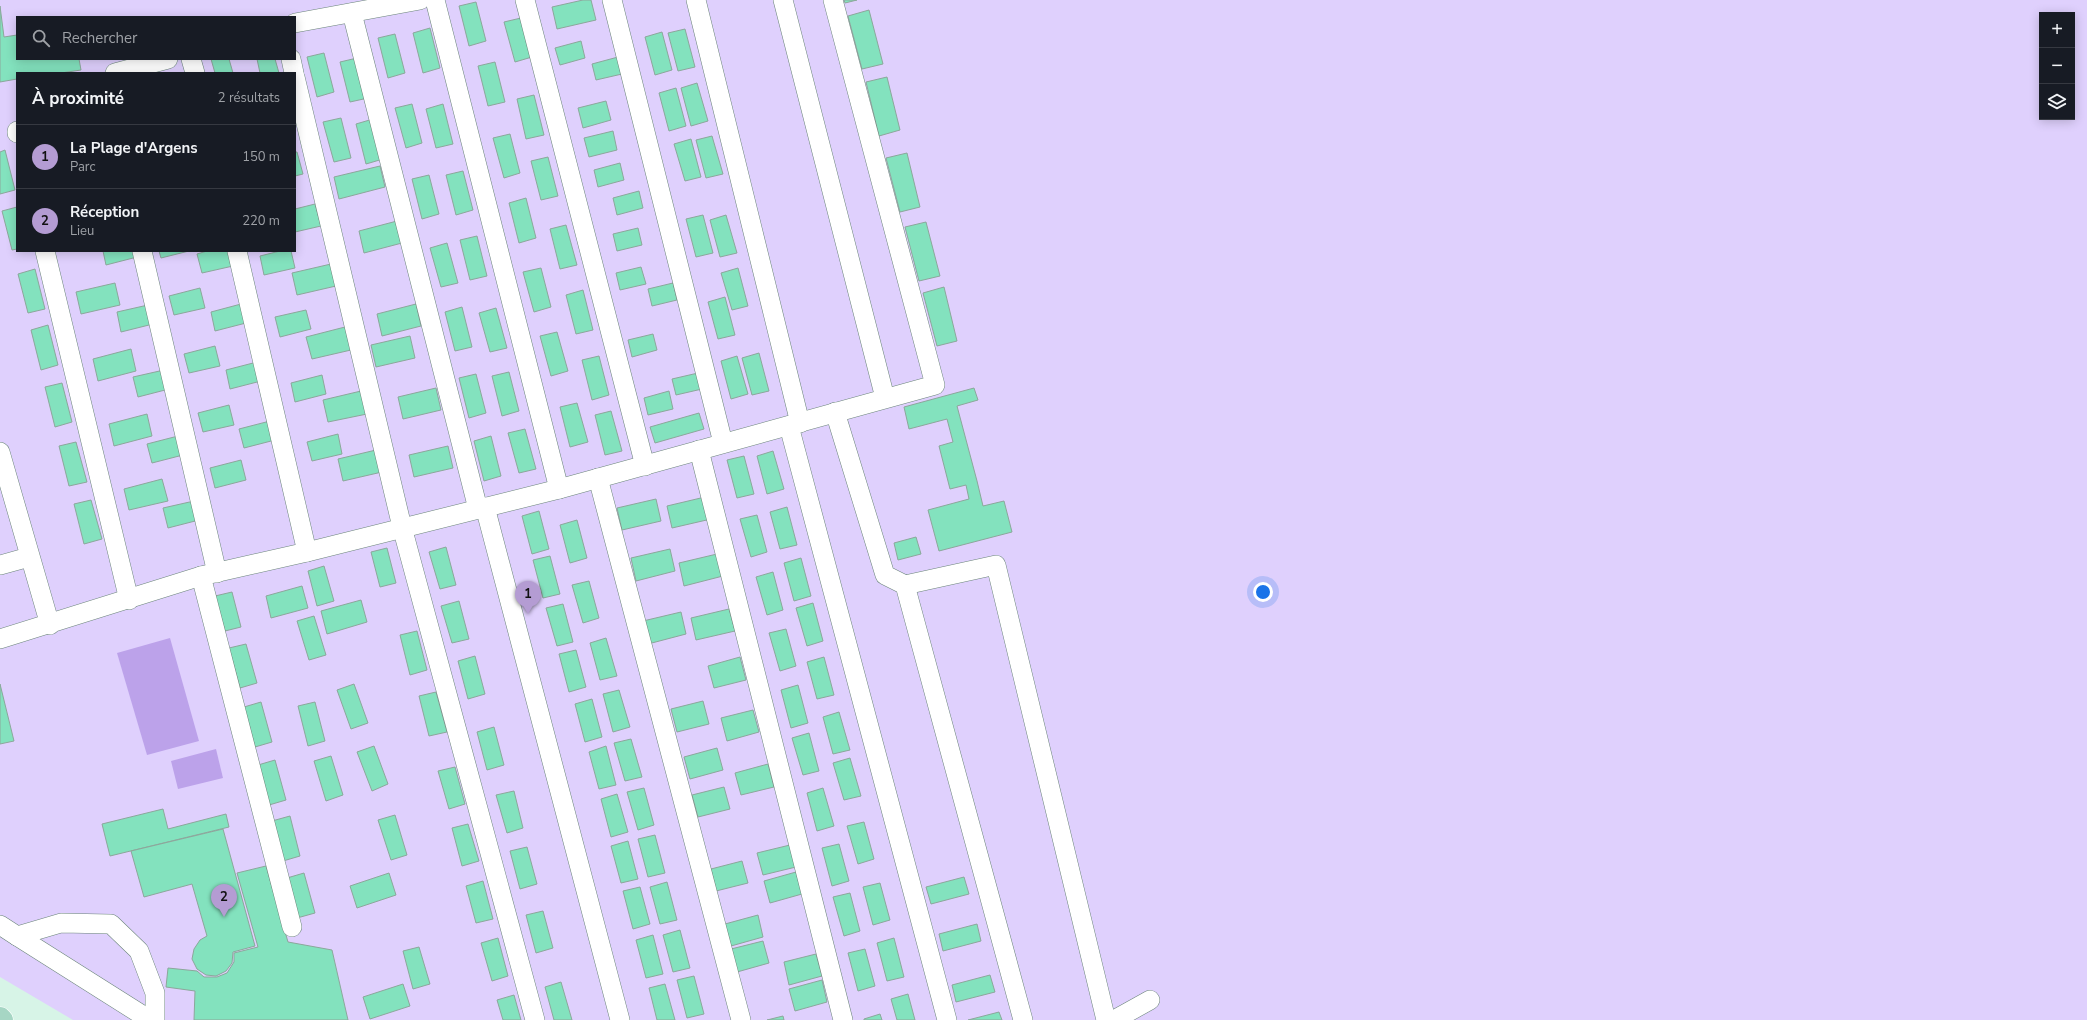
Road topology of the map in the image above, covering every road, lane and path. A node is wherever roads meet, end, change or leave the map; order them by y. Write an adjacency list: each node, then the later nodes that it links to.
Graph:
1 (420, 0): 8 (lane)
2 (435, 0): 28 (lane)
3 (525, 0): 26 (lane)
4 (612, 0): 23 (lane)
5 (696, 0): 22 (lane)
6 (783, 0): 20 (lane)
7 (833, 0): 20 (lane)
8 (352, 13): 9 (lane); 29 (lane)
9 (296, 23)
10 (164, 60): 13 (lane)
11 (191, 60): 14 (lane)
12 (291, 60): 15 (lane)
13 (119, 72)
14 (195, 72)
15 (294, 72)
16 (296, 81): 30 (lane)
17 (45, 252): 36 (lane)
18 (142, 252): 34 (lane)
19 (236, 252): 31 (lane)
20 (885, 398): 21 (lane)
21 (835, 412): 22 (lane); 35 (lane)
22 (795, 424): 23 (lane); 49 (lane)
23 (723, 443): 24 (lane)
24 (699, 450): 26 (lane); 48 (lane)
25 (0, 452): 32 (lane)
26 (645, 466): 27 (lane)
27 (598, 478): 28 (lane); 47 (lane)
28 (559, 489): 29 (lane)
29 (481, 508): 30 (lane); 46 (lane)
30 (402, 527): 31 (lane); 45 (lane)
31 (307, 552): 34 (lane)
32 (29, 557): 33 (lane); 37 (lane)
33 (0, 565)
34 (209, 574): 36 (lane); 40 (lane)
35 (904, 585): 50 (lane); 51 (lane)
36 (129, 600): 37 (lane)
37 (50, 625): 38 (lane)
38 (0, 639)
39 (0, 925): 41 (lane)
40 (292, 927)
41 (17, 936): 43 (lane); 44 (lane)
42 (1150, 1000): 52 (lane)
43 (150, 1020)
44 (155, 1020)
45 (535, 1020)
46 (620, 1020)
47 (741, 1020)
48 (843, 1020)
49 (947, 1020)
50 (1023, 1020)
51 (1106, 1020)
52 (1114, 1020)

